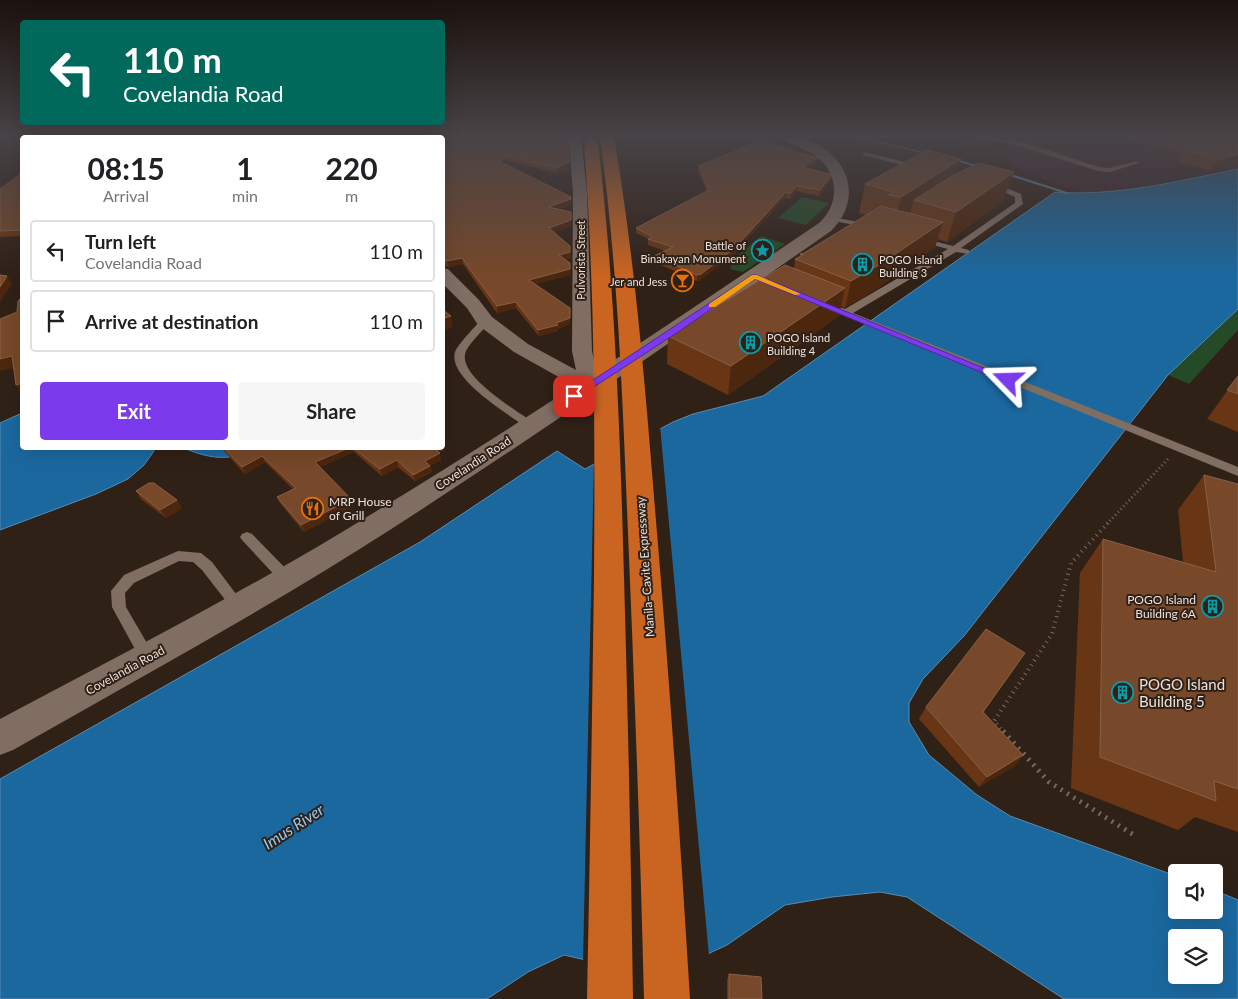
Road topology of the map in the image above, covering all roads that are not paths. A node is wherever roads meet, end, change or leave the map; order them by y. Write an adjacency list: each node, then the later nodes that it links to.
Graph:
1 (579, 184): 15 (street, Pulvorista Street)
2 (595, 184): 23 (highway)
3 (615, 184): 24 (highway, Manila–Cavite Expressway)
4 (840, 184): 6 (main road)
5 (987, 184): 9 (lane)
6 (834, 219): 7 (lane); 15 (main road, Covelandia Road)
7 (866, 232)
8 (912, 236): 9 (lane)
9 (954, 249): 10 (lane); 13 (lane)
10 (966, 252)
11 (445, 276): 14 (street)
12 (819, 302): 13 (lane)
13 (846, 314): 17 (lane)
14 (485, 321): 15 (street); 16 (lane)
15 (585, 384): 16 (main road, Covelandia Road)
16 (530, 425): 19 (main road, Covelandia Road)
17 (1238, 472)
18 (247, 537): 19 (lane)
19 (286, 578): 20 (main road, Covelandia Road)
20 (238, 606): 21 (main road, Covelandia Road); 21 (lane)
21 (147, 657): 22 (main road, Covelandia Road)
22 (0, 738)
23 (610, 999)
24 (668, 999)

